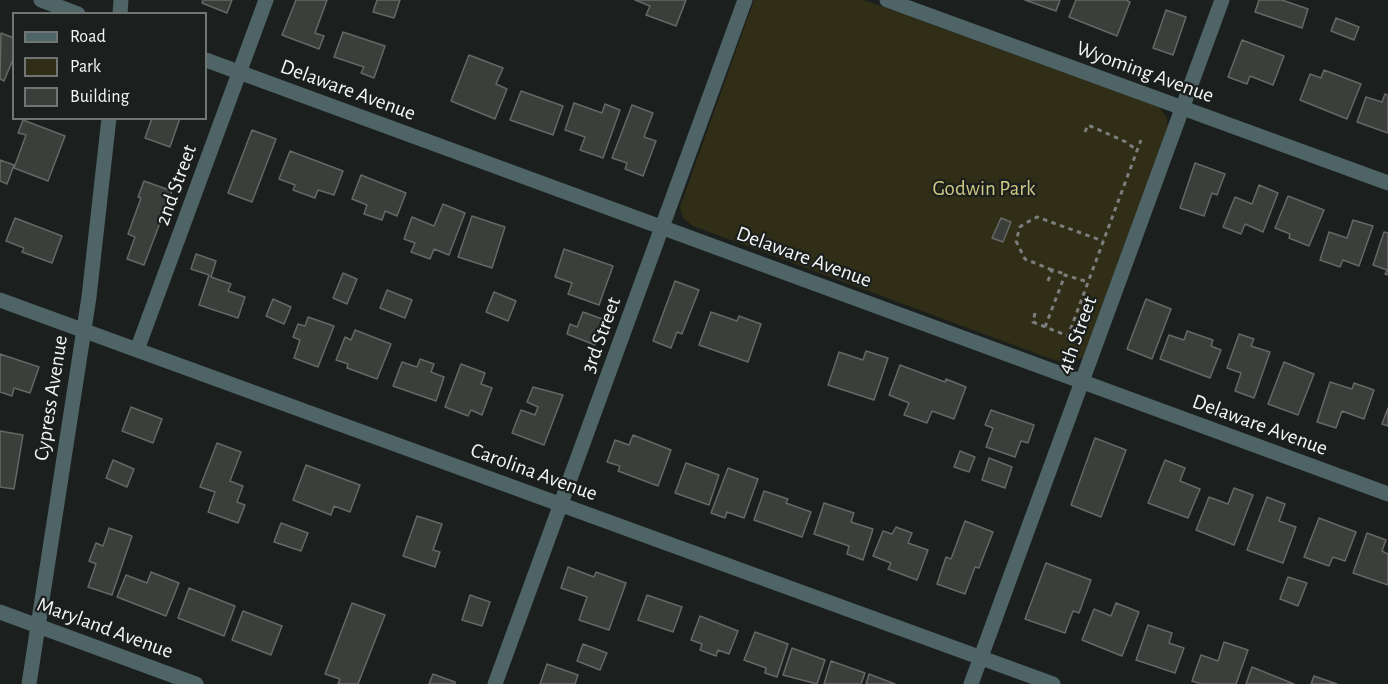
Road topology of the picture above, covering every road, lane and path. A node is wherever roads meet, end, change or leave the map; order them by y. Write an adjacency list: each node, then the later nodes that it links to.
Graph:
1 (42, 0): 6 (street)
2 (266, 0): 8 (street, 2nd Street)
3 (746, 0): 15 (street, 3rd Street)
4 (887, 0): 9 (street, Wyoming Avenue)
5 (1222, 0): 9 (street, 4th Street)
6 (73, 12)
7 (207, 60): 8 (street, Delaware Avenue)
8 (240, 73): 15 (street, Delaware Avenue); 25 (street, 2nd Street)
9 (1183, 108): 14 (street, Wyoming Avenue); 26 (street, 4th Street)
10 (109, 120): 24 (street, Cypress Avenue)
11 (1085, 132): 13 (path)
12 (1141, 140): 13 (path)
13 (1138, 150): 16 (path)
14 (1388, 183)
15 (663, 226): 26 (street, Delaware Avenue); 28 (street, 3rd Street)
16 (1104, 241): 17 (path); 20 (path)
17 (1052, 270): 18 (path); 19 (path)
18 (1065, 275): 20 (path); 23 (path)
19 (1048, 281)
20 (1088, 282): 23 (path)
21 (0, 300): 24 (street, Carolina Avenue)
22 (1035, 313): 23 (path)
23 (1045, 327)
24 (83, 330): 25 (street, Carolina Avenue); 30 (street, Cypress Avenue)
25 (137, 350): 28 (street, Carolina Avenue)
26 (1082, 383): 27 (street, Delaware Avenue); 31 (street, 4th Street)
27 (1388, 495)
28 (561, 504): 31 (street, Carolina Avenue); 34 (street, 3rd Street)
29 (0, 612): 30 (street, Maryland Avenue)
30 (38, 627): 32 (street, Cypress Avenue); 33 (street, Maryland Avenue)
31 (981, 658): 35 (street, 4th Street); 36 (street, Carolina Avenue)
32 (29, 684)
33 (196, 684)
34 (495, 684)
35 (971, 684)
36 (1053, 684)

